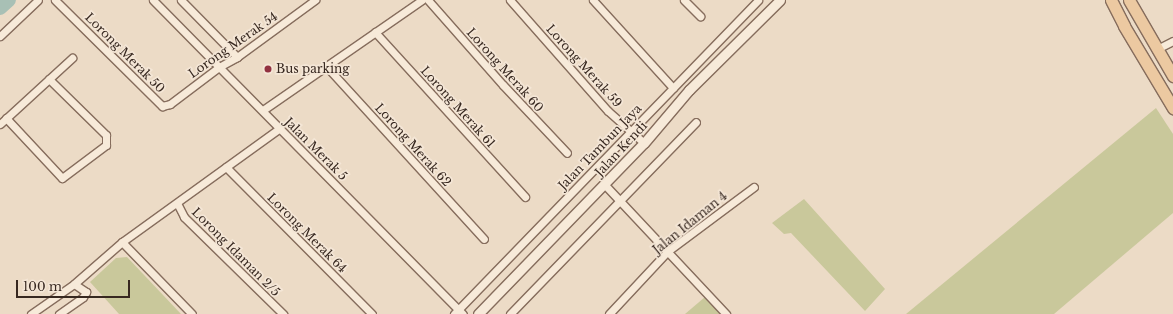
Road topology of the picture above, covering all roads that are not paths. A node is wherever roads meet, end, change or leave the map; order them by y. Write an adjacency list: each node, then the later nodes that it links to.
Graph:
1 (38, 0): 17 (street)
2 (55, 0): 27 (street, Lorong Merak 50)
3 (153, 0): 23 (street, Jalan Merak 5)
4 (181, 0): 20 (street)
5 (315, 0): 20 (street, Lorong Merak 54)
6 (422, 0): 16 (street)
7 (428, 0): 36 (street, Lorong Merak 60)
8 (510, 0): 34 (street, Lorong Merak 59)
9 (592, 0): 26 (street)
10 (684, 0): 15 (street)
11 (758, 0): 26 (street, Jalan Tambun Jaya)
12 (1111, 0): 28 (main road)
13 (1129, 0): 19 (main road)
14 (776, 1): 35 (street, Jalan Kendi)
15 (700, 16)
16 (375, 32): 22 (street); 40 (street, Lorong Merak 61)
17 (0, 36)
18 (1172, 43): 19 (street)
19 (1157, 49): 24 (main road)
20 (237, 57): 23 (street, Lorong Merak 54)
21 (72, 58): 25 (street)
22 (326, 66): 29 (street); 43 (street, Lorong Merak 62)
23 (219, 67): 27 (street, Lorong Merak 54); 29 (street, Jalan Merak 5)
24 (1173, 76)
25 (49, 78): 30 (street); 30 (street)
26 (673, 88): 34 (street, Jalan Tambun Jaya)
27 (162, 106)
28 (1173, 108)
29 (263, 110): 33 (street, Jalan Merak 5)
30 (6, 118): 32 (street)
31 (696, 122): 41 (street)
32 (0, 124)
33 (280, 128): 37 (street); 47 (street, Jalan Merak 5)
34 (630, 131): 35 (street, Lorong Merak 59); 47 (street, Jalan Tambun Jaya)
35 (644, 143): 38 (street, Jalan Kendi)
36 (567, 153)
37 (226, 167): 42 (street); 48 (street, Lorong Merak 64)
38 (604, 185): 41 (street); 53 (street, Jalan Kendi)
39 (754, 187): 45 (street, Jalan Idaman 4)
40 (525, 197)
41 (620, 201): 45 (street); 54 (street)
42 (177, 203): 44 (street); 52 (street, Lorong Idaman 2/5)
43 (484, 239)
44 (122, 242): 46 (street); 51 (street)
45 (668, 251): 55 (street, Jalan Idaman 4); 56 (street)
46 (74, 284): 49 (street); 50 (street)
47 (459, 312)
48 (368, 313)
49 (31, 314)
50 (59, 314)
51 (192, 314)
52 (283, 314)
53 (478, 314)
54 (510, 314)
55 (609, 314)
56 (726, 314)

